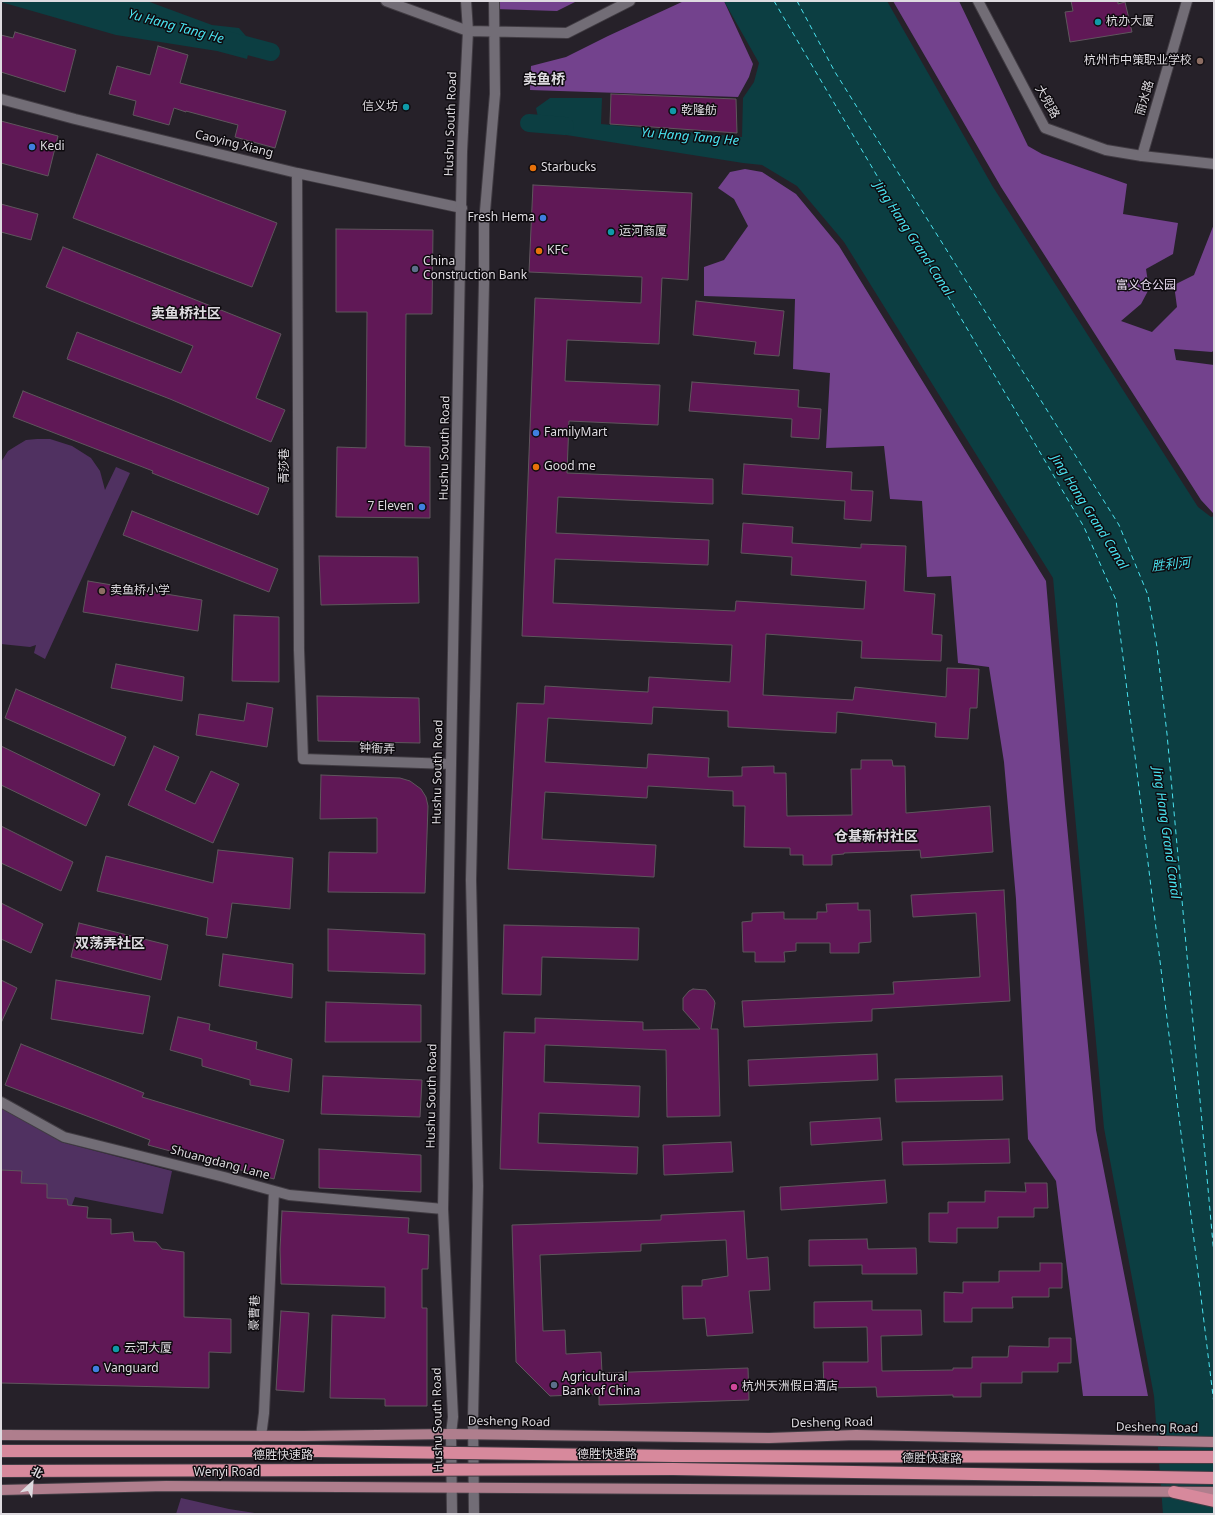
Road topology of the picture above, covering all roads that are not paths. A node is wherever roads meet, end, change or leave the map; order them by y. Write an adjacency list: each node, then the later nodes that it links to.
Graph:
1 (386, 1): 7 (main road)
2 (466, 1): 7 (main road, Hushu South Road)
3 (494, 1): 8 (main road)
4 (630, 1): 8 (main road)
5 (978, 1): 10 (main road, 大兜路)
6 (1187, 1): 10 (main road, 丽水路)
7 (468, 31): 8 (main road); 13 (main road, Hushu South Road)
8 (494, 32): 21 (main road)
9 (1, 99): 12 (main road, Caoying Xiang)
10 (1142, 156): 11 (main road, 大兜路)
11 (1214, 164)
12 (296, 173): 13 (main road, Caoying Xiang); 14 (main road, 青莎巷)
13 (462, 208): 15 (main road, Hushu South Road)
14 (303, 759): 15 (main road, 钟衙弄)
15 (451, 764): 18 (main road, Hushu South Road)
16 (1, 1102): 17 (main road, Shuangdang Lane)
17 (274, 1191): 18 (main road, Shuangdang Lane); 22 (main road, 豪曹巷)
18 (443, 1209): 19 (main road, Hushu South Road)
19 (451, 1434): 21 (main road, Desheng Road); 22 (main road); 28 (main road, Hushu South Road)
20 (1, 1435): 22 (main road)
21 (474, 1435): 23 (main road, Desheng Road); 29 (main road)
22 (261, 1436)
23 (1214, 1442)
24 (1, 1451): 25 (highway, 德胜快速路, bridge)
25 (1214, 1457)
26 (1, 1471): 27 (highway, 德胜快速路, bridge)
27 (1214, 1478)
28 (452, 1487): 29 (main road); 30 (main road, Wenyi Road); 34 (main road, Hushu South Road)
29 (474, 1488): 31 (main road); 35 (main road)
30 (1, 1490)
31 (1174, 1492): 32 (main road); 33 (highway)
32 (1214, 1492)
33 (1214, 1501)
34 (452, 1514)
35 (474, 1514)

